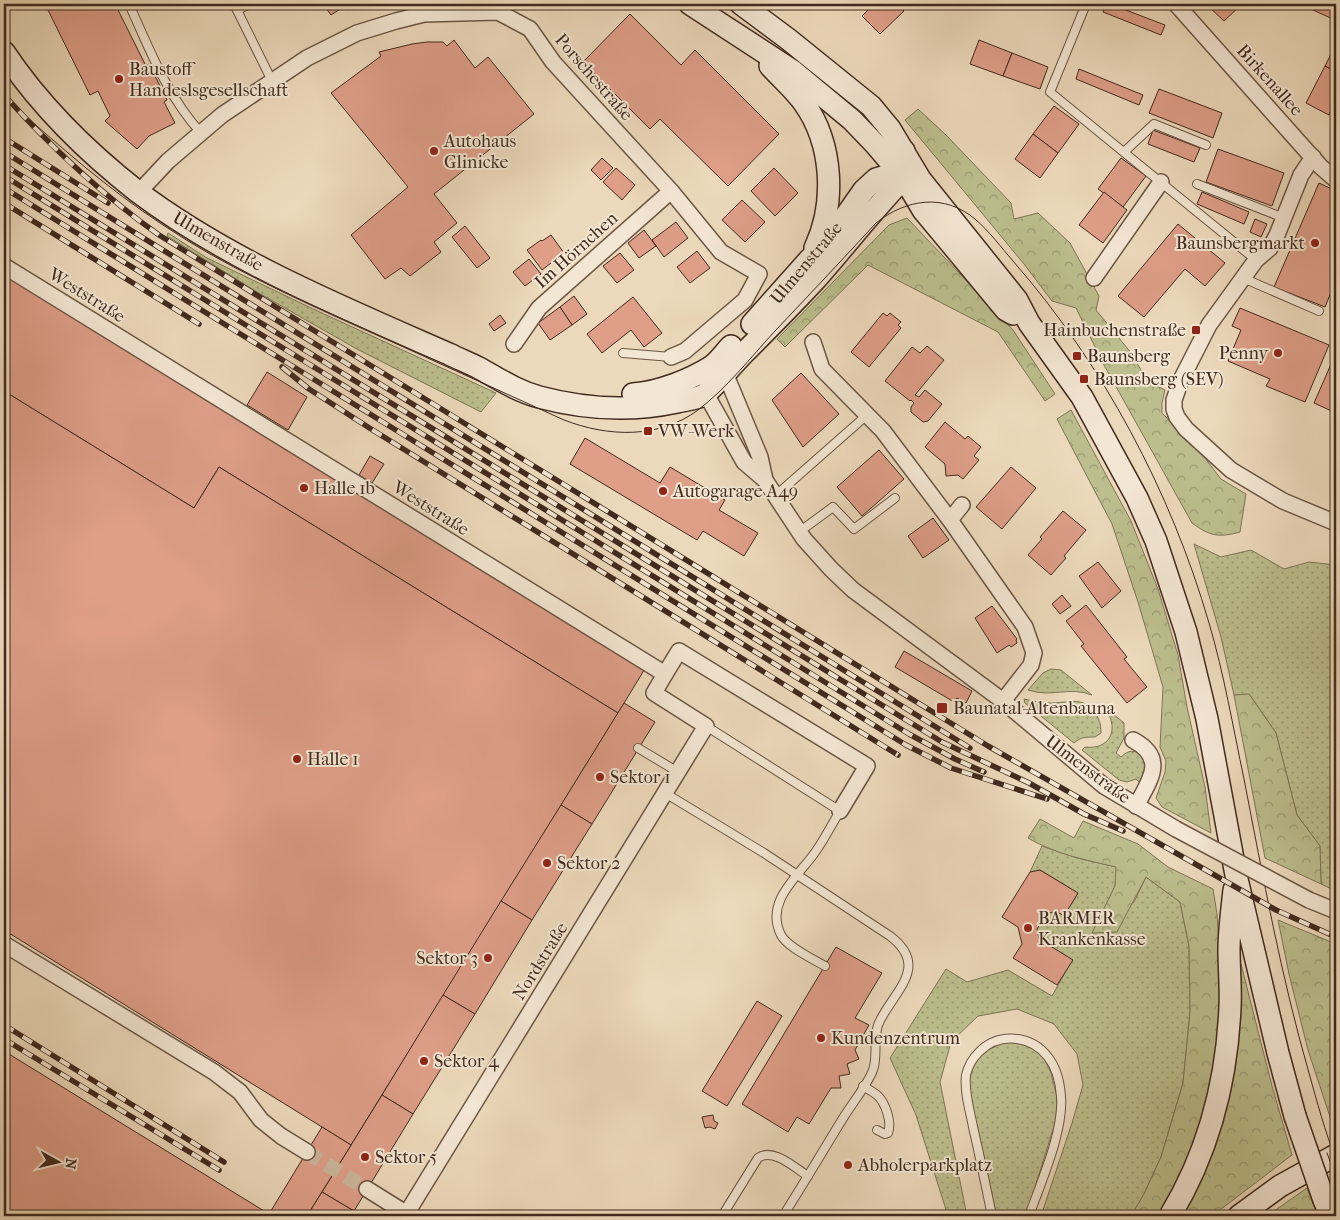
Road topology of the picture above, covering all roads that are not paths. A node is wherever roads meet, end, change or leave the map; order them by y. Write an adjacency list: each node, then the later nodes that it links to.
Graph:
1 (129, 4): 12 (lane)
2 (250, 4): 7 (lane)
3 (690, 4): 9 (main road)
4 (741, 4): 16 (main road)
5 (1086, 4): 14 (lane)
6 (1176, 4): 15 (street, Birkenallee)
7 (235, 7): 11 (lane)
8 (420, 10): 11 (street, Porschestraße); 20 (street, Porschestraße)
9 (734, 31): 16 (main road); 23 (main road)
10 (4, 52): 21 (main road, Ulmenstraße)
11 (272, 81): 12 (street, Porschestraße)
12 (201, 132): 21 (street, Porschestraße)
13 (1206, 145): 14 (lane)
14 (1124, 152): 18 (lane)
15 (1313, 157): 17 (street, Birkenallee); 22 (street)
16 (912, 178): 23 (main road, Ulmenstraße); 34 (main road, Ulmenstraße); 53 (main road)
17 (1336, 180)
18 (1161, 182): 24 (lane); 26 (street)
19 (1197, 184): 22 (lane)
20 (671, 191): 30 (street, Im Hörnchen); 32 (street, Porschestraße)
21 (139, 192): 33 (main road, Ulmenstraße)
22 (1284, 218): 24 (street)
23 (809, 260): 34 (main road, Ulmenstraße)
24 (1256, 260): 27 (street)
25 (4, 266): 44 (street, Weststraße)
26 (1094, 278)
27 (1243, 278): 28 (lane); 42 (street)
28 (1319, 311)
29 (813, 342): 36 (street)
30 (514, 344)
31 (624, 353): 32 (lane)
32 (671, 357)
33 (478, 368): 34 (main road, Ulmenstraße); 35 (main road, Ulmenstraße)
34 (718, 369): 35 (main road, Ulmenstraße); 37 (street, Ulmenstraße)
35 (706, 394): 37 (street, Ulmenstraße)
36 (867, 415): 38 (lane); 41 (street)
37 (765, 480): 38 (street, Ulmenstraße)
38 (775, 496): 43 (street, Ulmenstraße)
39 (895, 498): 43 (lane)
40 (962, 505): 41 (street)
41 (950, 520): 45 (street)
42 (1336, 523)
43 (799, 532): 45 (street, Ulmenstraße)
44 (665, 674): 46 (street); 52 (street)
45 (1003, 701): 51 (street, Ulmenstraße)
46 (706, 726): 49 (street, Nordstraße); 52 (lane)
47 (1133, 740): 51 (street)
48 (638, 748): 49 (lane)
49 (678, 772): 50 (street, Nordstraße)
50 (665, 793): 54 (lane); 65 (street, Nordstraße)
51 (1136, 806): 55 (street, Ulmenstraße, bridge)
52 (840, 811): 54 (lane)
53 (1236, 874): 64 (main road, bridge); 70 (main road)
54 (796, 876): 57 (lane); 58 (lane)
55 (1336, 911)
56 (4, 944): 60 (street)
57 (825, 966)
58 (863, 1086): 59 (lane); 62 (lane)
59 (877, 1130)
60 (307, 1152)
61 (1336, 1155): 71 (main road)
62 (808, 1176): 66 (lane); 67 (lane)
63 (367, 1189): 65 (street)
64 (1328, 1208)
65 (406, 1215)
66 (722, 1216)
67 (783, 1216)
68 (992, 1216): 69 (lane)
69 (1029, 1216)
70 (1170, 1216)
71 (1239, 1216)

